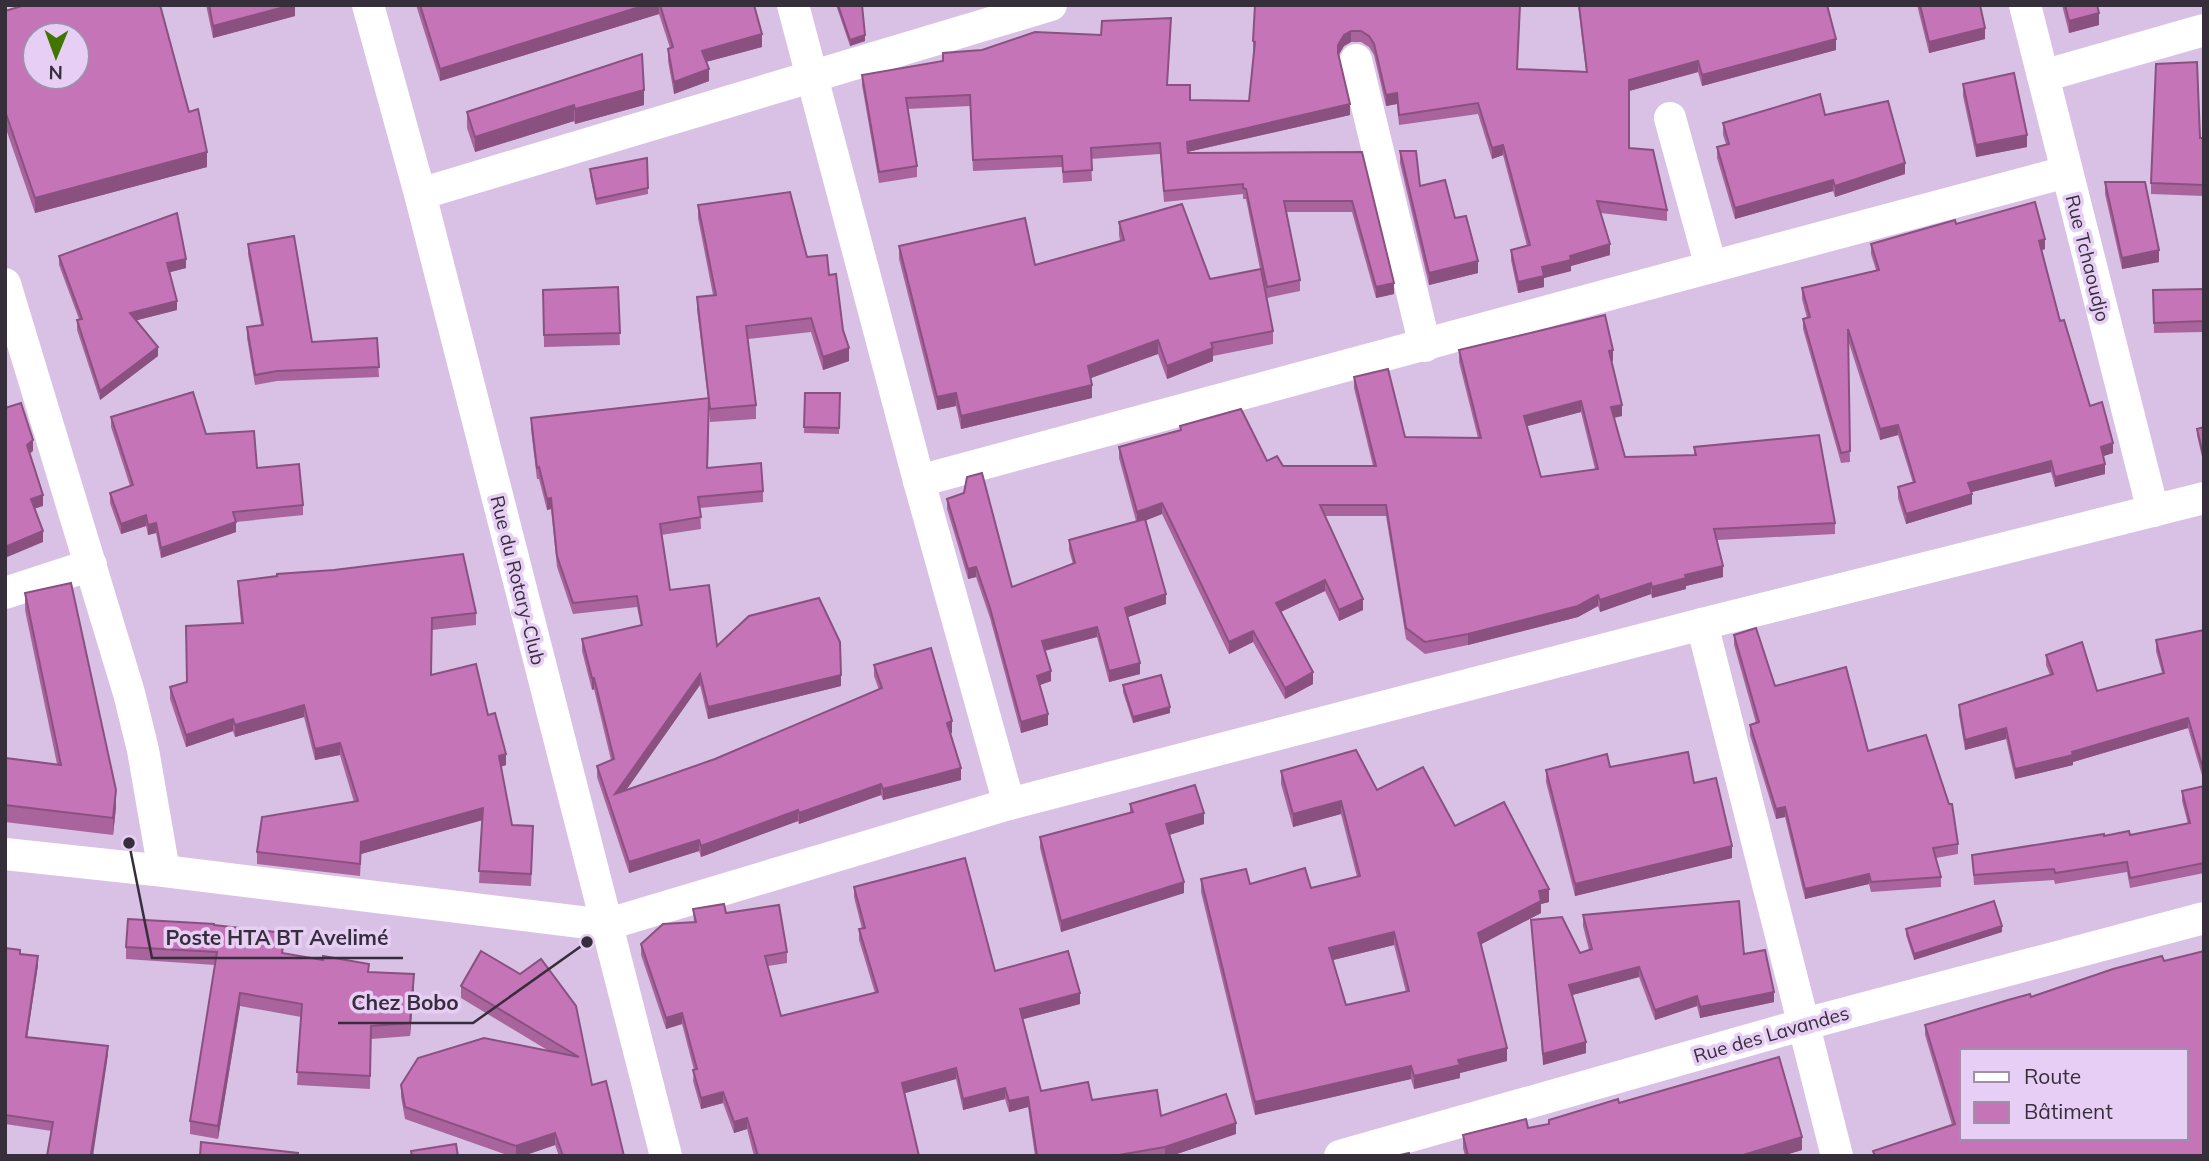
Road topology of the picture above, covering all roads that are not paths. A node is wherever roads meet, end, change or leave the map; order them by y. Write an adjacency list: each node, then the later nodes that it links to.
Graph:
1 (368, 5): 11 (street, Rue du Rotary-Club)
2 (793, 5): 8 (street)
3 (1051, 5): 8 (street)
4 (2025, 5): 7 (street, Rue Tchaoudjo)
5 (2204, 30): 7 (street)
6 (1356, 60): 14 (street)
7 (2043, 76): 10 (street, Rue Tchaoudjo)
8 (811, 77): 11 (street); 15 (street)
9 (1670, 118): 12 (street)
10 (2066, 172): 12 (street); 17 (street, Rue Tchaoudjo)
11 (420, 194): 25 (street, Rue du Rotary-Club)
12 (1711, 267): 14 (street)
13 (5, 284): 18 (street)
14 (1425, 346): 15 (street)
15 (919, 481): 21 (street)
16 (2204, 498): 17 (street)
17 (2153, 511): 20 (street)
18 (91, 565): 19 (street); 23 (street)
19 (5, 593)
20 (1702, 624): 21 (street); 26 (street)
21 (1009, 804): 25 (street)
22 (5, 855): 23 (street)
23 (164, 871): 25 (street)
24 (2204, 918): 26 (street, Rue des Lavandes)
25 (606, 925): 28 (street, Rue du Rotary-Club)
26 (1805, 1024): 27 (street, Rue des Lavandes); 30 (street)
27 (1432, 1143): 29 (street, Rue des Lavandes)
28 (666, 1156)
29 (1340, 1156)
30 (1837, 1156)

